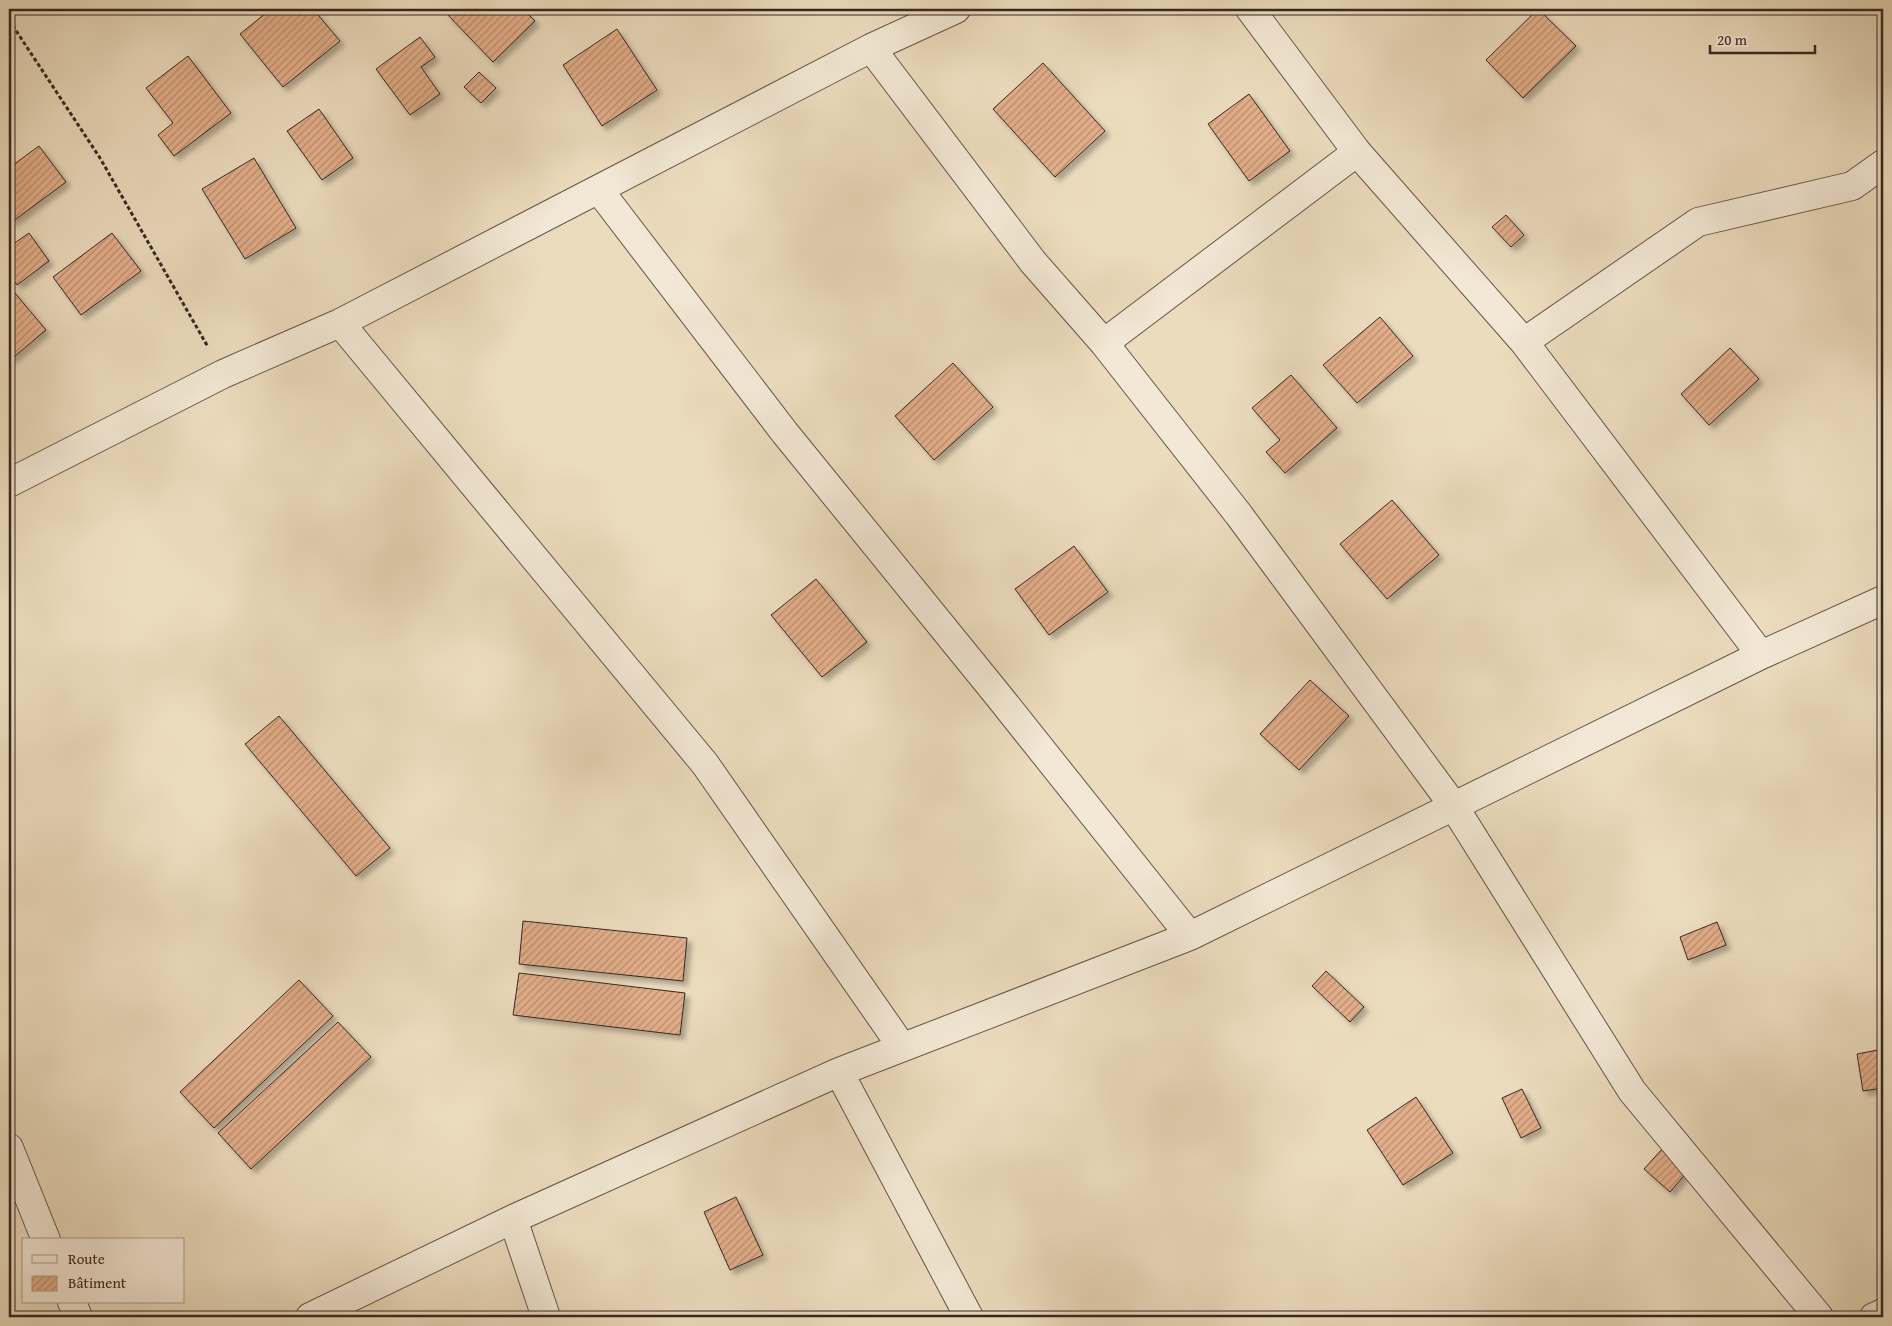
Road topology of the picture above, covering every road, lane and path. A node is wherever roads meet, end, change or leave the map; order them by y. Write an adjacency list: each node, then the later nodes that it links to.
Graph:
1 (956, 9): 4 (street)
2 (1250, 9): 5 (street)
3 (9, 20): 11 (path)
4 (871, 48): 7 (street); 10 (street)
5 (1357, 152): 9 (street); 10 (street)
6 (1883, 164): 9 (street)
7 (599, 190): 8 (street); 16 (street)
8 (340, 324): 11 (street); 17 (street)
9 (1524, 342): 14 (street)
10 (1104, 343): 15 (street)
11 (223, 374): 12 (street)
12 (9, 483)
13 (1883, 600): 14 (street)
14 (1761, 654): 15 (street)
15 (1453, 805): 16 (street); 28 (street)
16 (1190, 936): 17 (street)
17 (902, 1047): 18 (street)
18 (839, 1072): 20 (street); 27 (street)
19 (9, 1148): 21 (street)
20 (513, 1219): 25 (street); 26 (street)
21 (45, 1238)
22 (73, 1304): 24 (street)
23 (1883, 1313): 29 (street)
24 (78, 1317)
25 (310, 1317)
26 (546, 1317)
27 (969, 1317)
28 (1819, 1317)
29 (1874, 1317)

